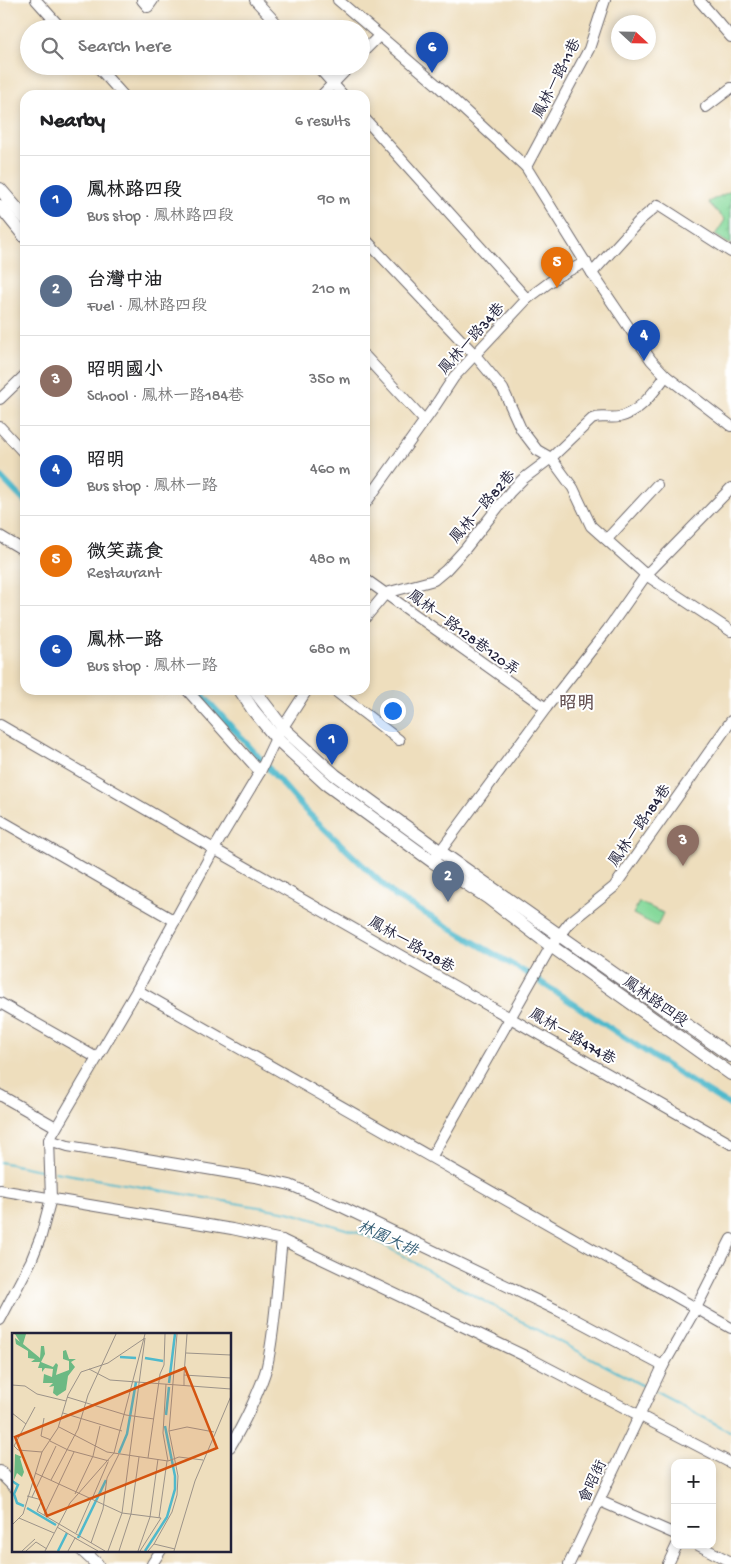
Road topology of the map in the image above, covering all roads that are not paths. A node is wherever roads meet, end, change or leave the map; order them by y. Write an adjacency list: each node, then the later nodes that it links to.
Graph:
1 (36, 0): 6 (street)
2 (255, 0): 7 (street)
3 (338, 0): 8 (street)
4 (605, 0): 23 (street, 鳳林一路11巷)
5 (699, 0): 11 (street)
6 (54, 20)
7 (274, 20)
8 (361, 20)
9 (370, 28): 10 (street)
10 (379, 36): 12 (street); 23 (street)
11 (731, 37)
12 (370, 45)
13 (105, 75): 18 (street)
14 (325, 75): 16 (street)
15 (342, 75): 16 (street)
16 (333, 84): 19 (street); 20 (street)
17 (731, 88): 21 (street)
18 (119, 90)
19 (327, 90)
20 (339, 90)
21 (706, 106)
22 (370, 125): 32 (street)
23 (526, 167): 30 (street)
24 (0, 189): 26 (main road)
25 (0, 206): 27 (main road)
26 (20, 212)
27 (20, 231)
28 (370, 244): 33 (street)
29 (731, 252): 31 (street)
30 (586, 262): 31 (street); 32 (street, 鳳林一路34巷)
31 (592, 273): 35 (street)
32 (527, 299): 33 (street, 鳳林一路34巷)
33 (475, 355): 38 (street, 鳳林一路34巷); 42 (street)
34 (370, 361): 38 (street)
35 (666, 376): 39 (street); 42 (street, 鳳林一路82巷)
36 (20, 380): 37 (street)
37 (0, 399)
38 (424, 420): 45 (street, 鳳林一路34巷)
39 (731, 426)
40 (0, 427): 41 (street)
41 (20, 449)
42 (551, 458): 47 (street); 51 (street, 鳳林一路82巷)
43 (658, 485): 47 (street)
44 (731, 488): 49 (street)
45 (370, 497)
46 (0, 536): 48 (street)
47 (607, 539): 49 (street)
48 (20, 548)
49 (646, 575): 53 (street); 59 (street)
50 (370, 582): 51 (street, 鳳林一路128巷120弄)
51 (386, 593): 52 (street); 59 (street, 鳳林一路128巷120弄)
52 (370, 612)
53 (731, 631)
54 (192, 695): 64 (street)
55 (243, 695): 62 (main road, 鳳林路四段)
56 (257, 695): 62 (main road, 鳳林路四段)
57 (304, 695): 62 (street)
58 (341, 695): 63 (street)
59 (546, 708): 67 (street)
60 (731, 721): 69 (street, 鳳林一路184巷)
61 (0, 725): 66 (street, 鳳林一路128巷)
62 (280, 733): 64 (street); 67 (main road, 鳳林路四段)
63 (400, 740)
64 (263, 765): 66 (street)
65 (0, 820): 68 (street)
66 (214, 849): 68 (street); 73 (street, 鳳林一路128巷)
67 (437, 857): 69 (main road, 鳳林路四段); 70 (main road, 鳳林路四段)
68 (176, 921): 71 (street)
69 (559, 935): 70 (street); 74 (main road, 鳳林路四段)
70 (551, 946): 73 (street); 76 (main road, 鳳林路四段)
71 (137, 990): 75 (street); 81 (street)
72 (0, 1003): 75 (street)
73 (511, 1018): 80 (street, 鳳林一路474巷); 81 (street, 鳳林一路474巷)
74 (731, 1056)
75 (97, 1058): 78 (street)
76 (731, 1074)
77 (0, 1095): 78 (street)
78 (56, 1127): 79 (street)
79 (49, 1142): 83 (street); 89 (street)
80 (731, 1144)
81 (432, 1156): 86 (street)
82 (0, 1190): 83 (street)
83 (50, 1195): 85 (street); 87 (street)
84 (731, 1239): 86 (street)
85 (282, 1240): 90 (street); 91 (street)
86 (696, 1308): 88 (street); 89 (street)
87 (0, 1320)
88 (731, 1328)
89 (662, 1368): 90 (street, 會昭街)
90 (640, 1413): 92 (street); 95 (street, 會昭街)
91 (231, 1445)
92 (731, 1463)
93 (0, 1472): 94 (main road)
94 (12, 1484)
95 (600, 1501): 96 (street); 104 (street, 會昭街)
96 (671, 1532)
97 (675, 1549): 105 (street)
98 (706, 1549): 101 (street)
99 (84, 1552): 102 (main road)
100 (160, 1552): 103 (street)
101 (731, 1562)
102 (97, 1564)
103 (152, 1564)
104 (569, 1564)
105 (668, 1564)

